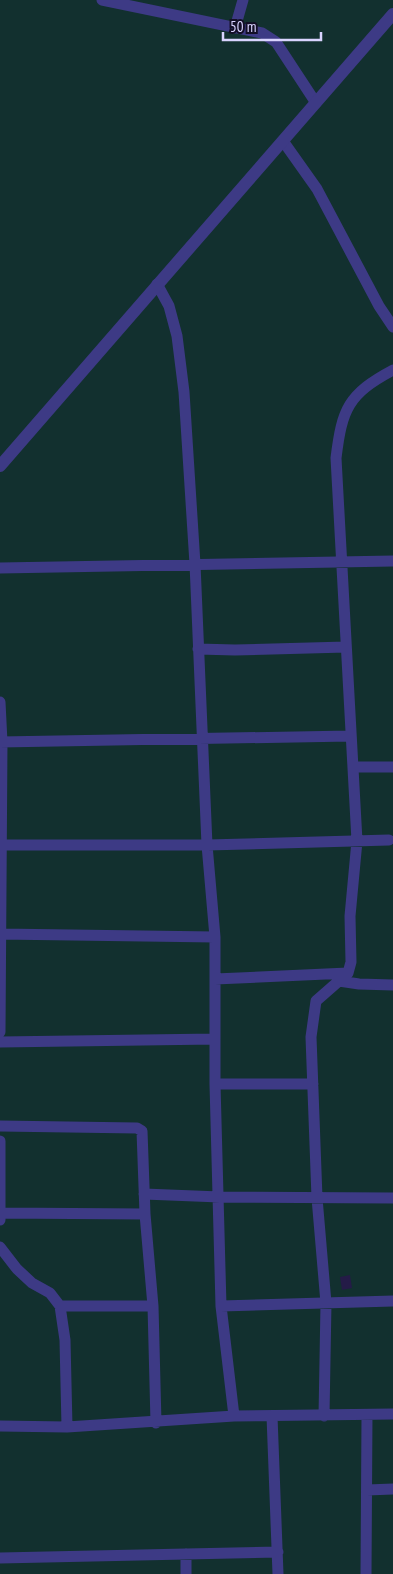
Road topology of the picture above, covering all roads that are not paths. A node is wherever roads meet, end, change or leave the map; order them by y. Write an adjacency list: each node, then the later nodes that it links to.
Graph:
1 (102, 0): 4 (street)
2 (243, 0): 4 (street)
3 (393, 14): 5 (street)
4 (235, 28): 5 (street)
5 (316, 103): 6 (street)
6 (283, 141): 7 (street); 8 (street)
7 (157, 284): 10 (street); 13 (street)
8 (393, 327)
9 (393, 370): 11 (street)
10 (0, 466)
11 (341, 560): 12 (street); 13 (street); 15 (street)
12 (393, 561)
13 (195, 564): 14 (street); 16 (street)
14 (0, 568)
15 (346, 647): 16 (street); 18 (street)
16 (198, 649): 19 (street)
17 (0, 702): 20 (street)
18 (350, 736): 19 (street); 21 (street)
19 (202, 738): 20 (street); 26 (street)
20 (1, 742): 25 (street)
21 (353, 767): 22 (street); 24 (street)
22 (393, 767)
23 (389, 840): 24 (street)
24 (357, 841): 26 (street); 29 (street)
25 (0, 845): 26 (street); 27 (street)
26 (207, 846): 28 (street)
27 (1, 934): 28 (street); 32 (street)
28 (215, 937): 30 (street)
29 (343, 977): 30 (street); 31 (street); 36 (street)
30 (215, 979): 33 (street)
31 (393, 985)
32 (0, 1032)
33 (215, 1040): 34 (street); 35 (street)
34 (0, 1042)
35 (215, 1084): 36 (street); 40 (street)
36 (313, 1084): 41 (street)
37 (0, 1126): 39 (street)
38 (0, 1141): 44 (street)
39 (144, 1194): 40 (street); 43 (street)
40 (220, 1197): 41 (street); 50 (street)
41 (317, 1198): 42 (street); 47 (street)
42 (393, 1198)
43 (145, 1214): 44 (street); 49 (street)
44 (0, 1215)
45 (0, 1247): 48 (street)
46 (393, 1301): 47 (street)
47 (326, 1303): 50 (street); 55 (street)
48 (60, 1306): 49 (street); 58 (street)
49 (153, 1306): 56 (street)
50 (222, 1306): 53 (street)
51 (393, 1414): 52 (street)
52 (367, 1415): 55 (street); 60 (street)
53 (234, 1416): 54 (street); 56 (street)
54 (272, 1416): 55 (street); 61 (street)
55 (324, 1416)
56 (156, 1423): 58 (street)
57 (0, 1426): 58 (street)
58 (67, 1427)
59 (393, 1489): 60 (street)
60 (367, 1490): 66 (street)
61 (278, 1552): 62 (street); 65 (street)
62 (186, 1554): 63 (street); 64 (street)
63 (0, 1558)
64 (186, 1574)
65 (278, 1574)
66 (366, 1574)

